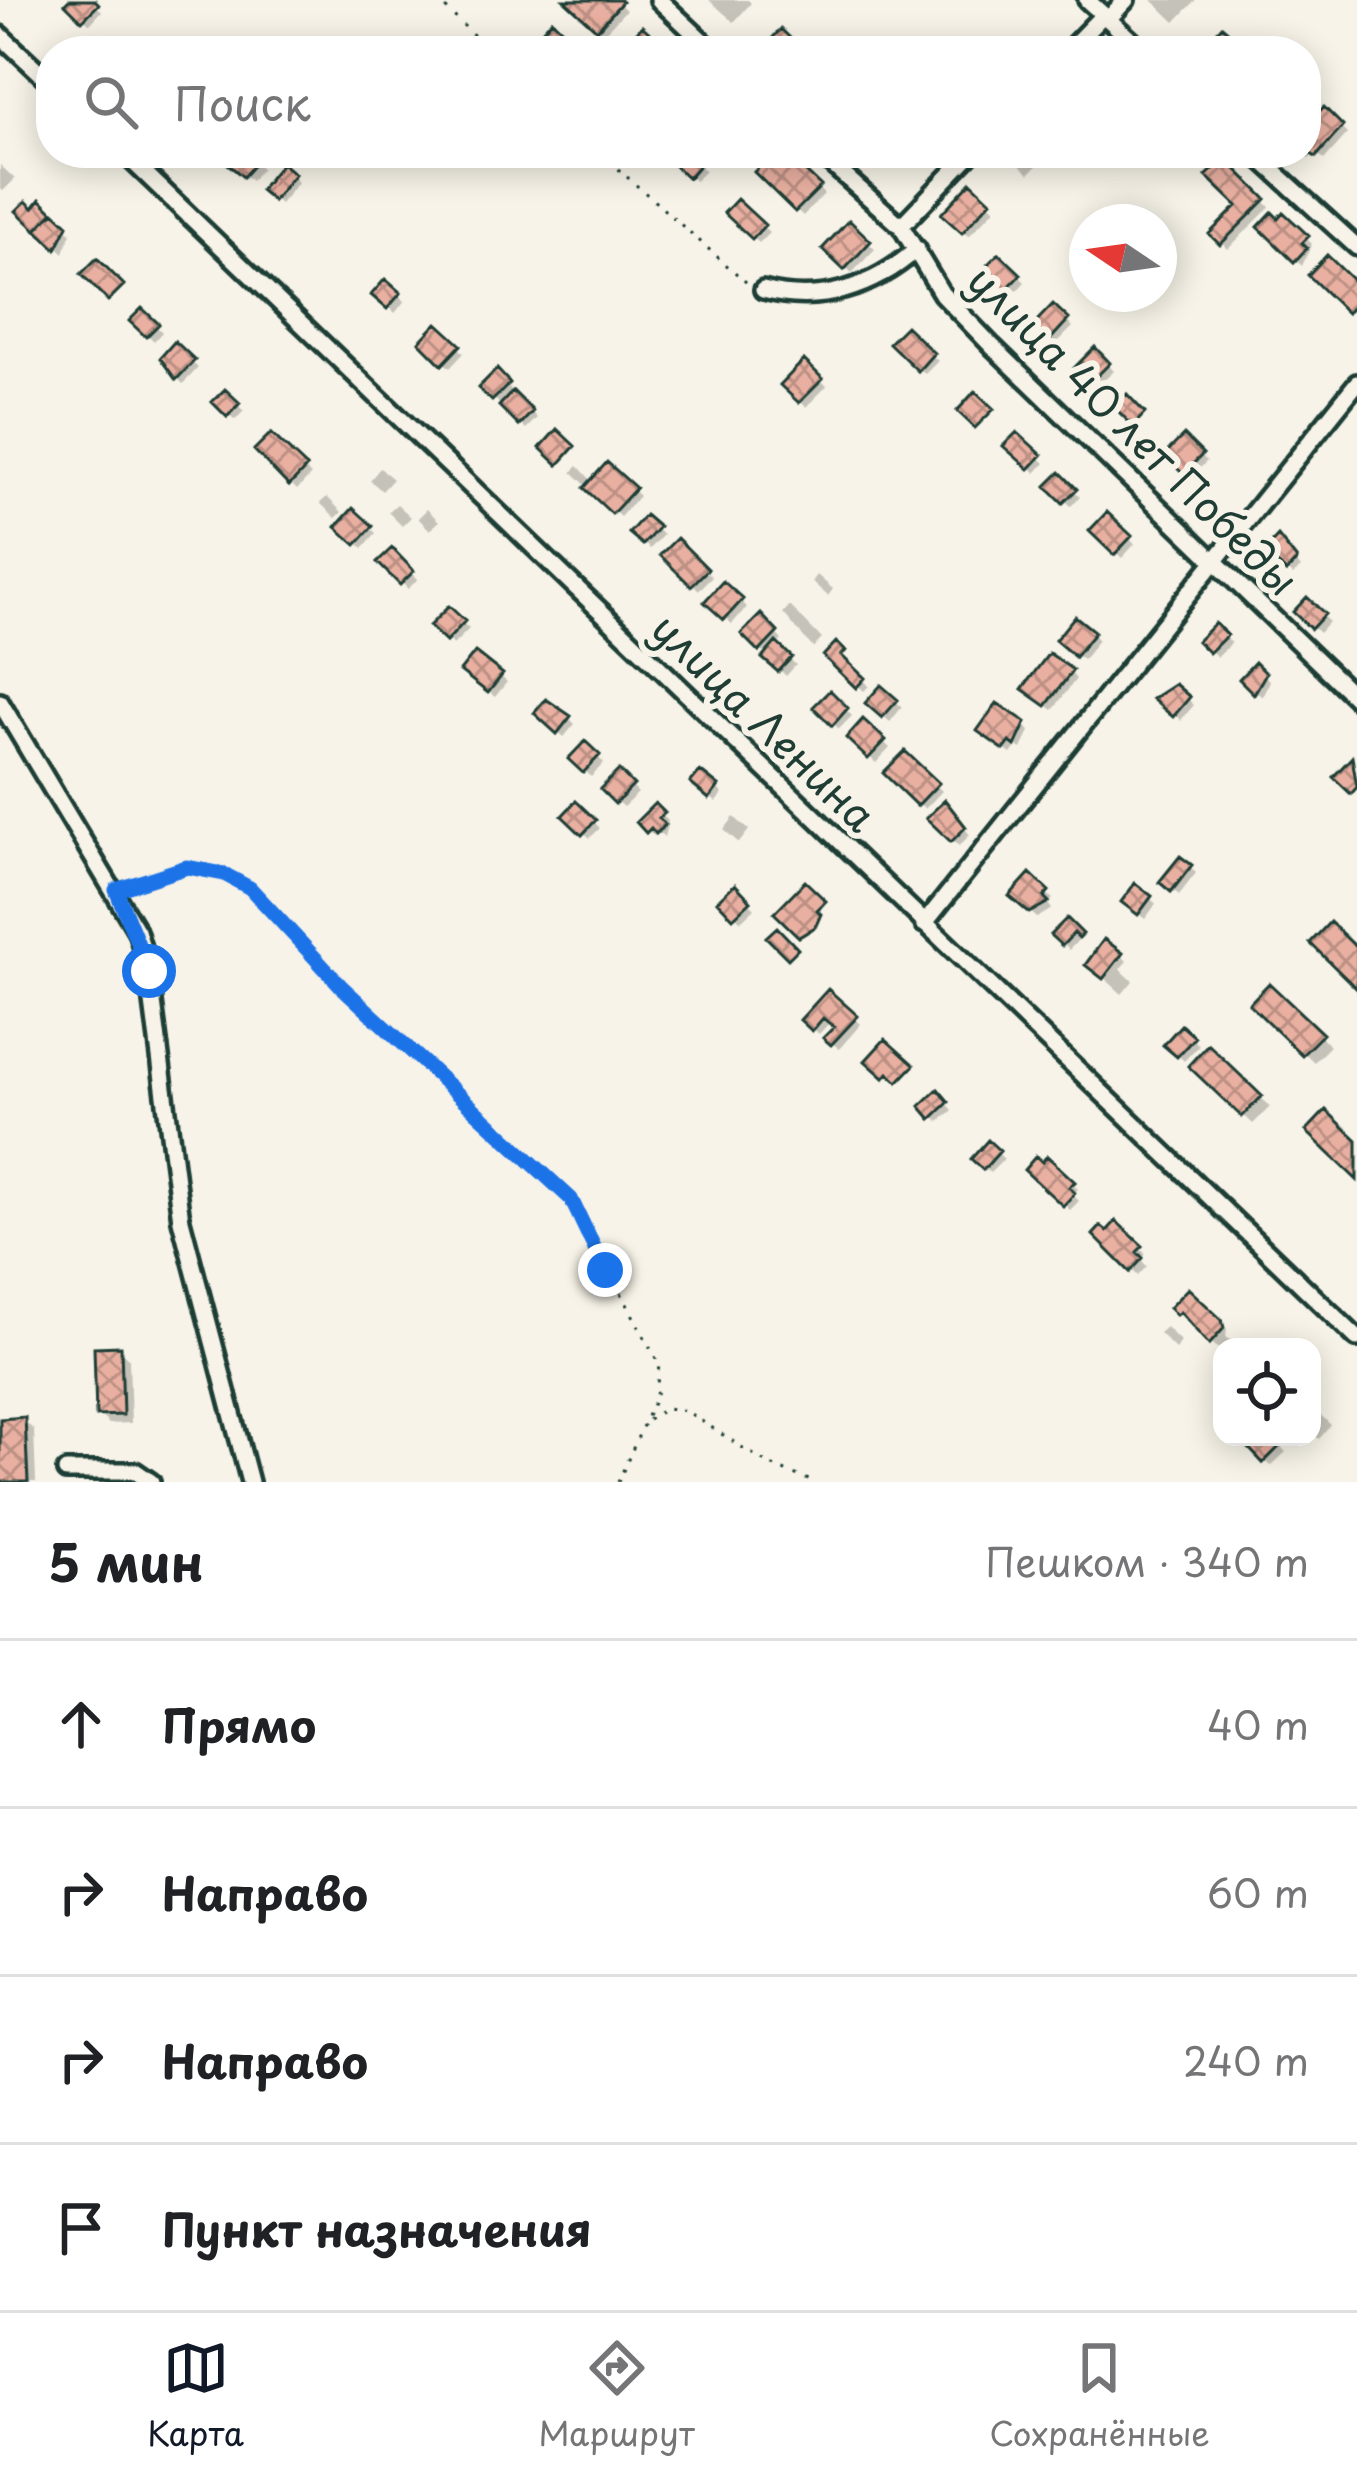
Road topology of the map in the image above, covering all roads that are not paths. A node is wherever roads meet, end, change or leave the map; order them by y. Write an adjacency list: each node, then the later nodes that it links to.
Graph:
1 (659, 0): 5 (street)
2 (1087, 0): 4 (street)
3 (1126, 0): 4 (street)
4 (1105, 17): 6 (street); 7 (street)
5 (697, 36)
6 (1084, 36)
7 (1126, 36)
8 (3, 37): 9 (street)
9 (36, 68)
10 (140, 168): 22 (street, улица Ленина)
11 (836, 168): 14 (street, улица 40 лет Победы)
12 (957, 168): 14 (street)
13 (1270, 168): 15 (street)
14 (901, 226): 16 (street, улица 40 лет Победы)
15 (1357, 247)
16 (917, 249): 17 (street); 19 (street, улица 40 лет Победы)
17 (763, 290)
18 (1357, 383): 19 (street)
19 (1214, 558): 20 (street, улица 40 лет Победы); 22 (street)
20 (1357, 698)
21 (0, 702): 26 (street)
22 (924, 924): 23 (street, улица Ленина)
23 (1357, 1338)
24 (66, 1471): 25 (street)
25 (151, 1482)
26 (250, 1482)

